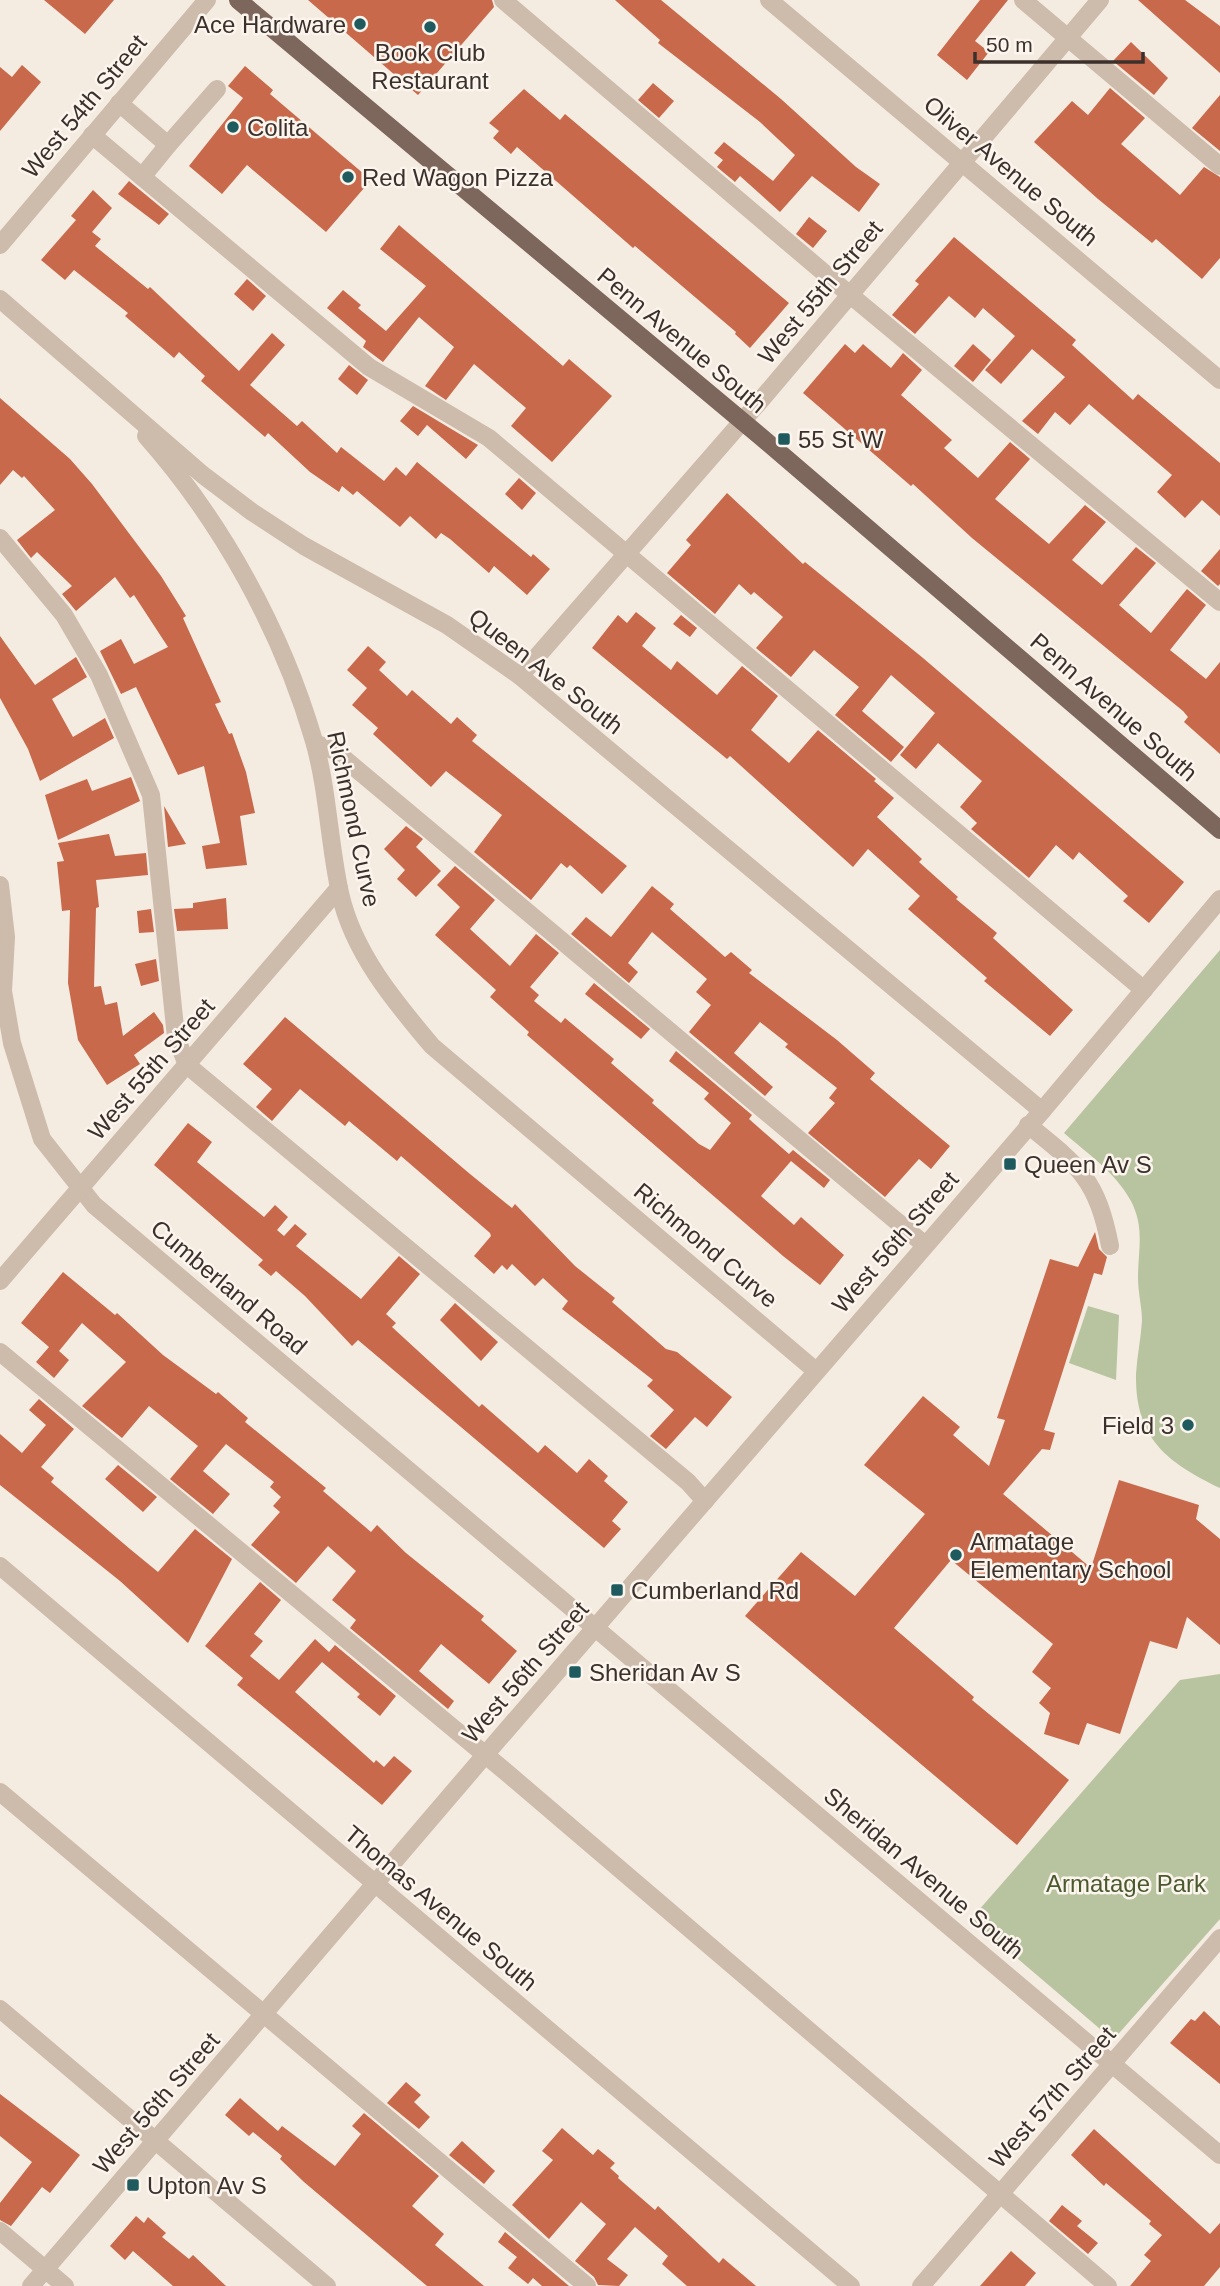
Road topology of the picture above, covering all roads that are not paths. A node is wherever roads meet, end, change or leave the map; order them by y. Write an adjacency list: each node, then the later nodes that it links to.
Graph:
1 (207, 0): 9 (street, West 54th Street)
2 (238, 0): 20 (main road, Penn Avenue South)
3 (503, 0): 16 (street)
4 (769, 0): 12 (street, Oliver Avenue South)
5 (1023, 0): 7 (street)
6 (1100, 0): 7 (street, West 55th Street)
7 (1068, 38): 12 (street, West 55th Street); 13 (street)
8 (217, 89): 11 (street)
9 (119, 103): 10 (street, West 54th Street); 11 (street)
10 (92, 135): 14 (street); 15 (street, West 54th Street)
11 (168, 145): 14 (street)
12 (964, 163): 16 (street, West 55th Street); 18 (street, Oliver Avenue South)
13 (1220, 166)
14 (142, 177): 22 (street)
15 (0, 246)
16 (849, 294): 20 (street, West 55th Street); 23 (street)
17 (0, 299): 19 (street, Queen Ave South)
18 (1220, 380)
19 (102, 387): 24 (street, Queen Ave South); 25 (street, Richmond Curve)
20 (742, 421): 22 (street, West 55th Street); 26 (main road, Penn Avenue South)
21 (0, 538): 32 (street)
22 (625, 552): 24 (street, West 55th Street); 30 (street)
23 (1220, 602)
24 (520, 676): 33 (street, Queen Ave South)
25 (315, 743): 28 (street, Richmond Curve); 36 (street)
26 (1220, 830)
27 (0, 885): 31 (street, Cumberland Road)
28 (339, 888): 32 (street, West 55th Street); 40 (street, Richmond Curve)
29 (1220, 899): 30 (street, West 56th Street)
30 (1144, 990): 33 (street, West 56th Street)
31 (3, 1015): 35 (street, Cumberland Road)
32 (187, 1065): 35 (street, West 55th Street); 41 (street)
33 (1042, 1111): 34 (street, West 56th Street)
34 (1028, 1125): 36 (street, West 56th Street); 37 (street)
35 (80, 1188): 38 (street, West 55th Street); 43 (street, Cumberland Road)
36 (925, 1245): 40 (street, West 56th Street)
37 (1110, 1246)
38 (0, 1281)
39 (0, 1352): 44 (street)
40 (816, 1371): 41 (street, West 56th Street)
41 (705, 1501): 43 (street, West 56th Street)
42 (0, 1566): 46 (street, Thomas Avenue South)
43 (596, 1627): 44 (street, West 56th Street); 50 (street, Sheridan Avenue South)
44 (485, 1755): 46 (street, West 56th Street); 53 (street)
45 (0, 1791): 49 (street)
46 (375, 1884): 49 (street, West 56th Street); 60 (street, Thomas Avenue South)
47 (1220, 1940): 50 (street, West 57th Street)
48 (0, 2009): 51 (street)
49 (265, 2013): 51 (street, West 56th Street); 59 (street)
50 (1112, 2064): 52 (street, Sheridan Avenue South); 53 (street, West 57th Street)
51 (156, 2140): 55 (street, West 56th Street); 58 (street)
52 (1220, 2155)
53 (1000, 2195): 61 (street, West 57th Street); 62 (street)
54 (0, 2231): 55 (street)
55 (45, 2271): 56 (street, West 56th Street); 57 (street)
56 (32, 2286)
57 (65, 2286)
58 (327, 2286)
59 (587, 2286)
60 (851, 2286)
61 (920, 2286)
62 (1108, 2286)

